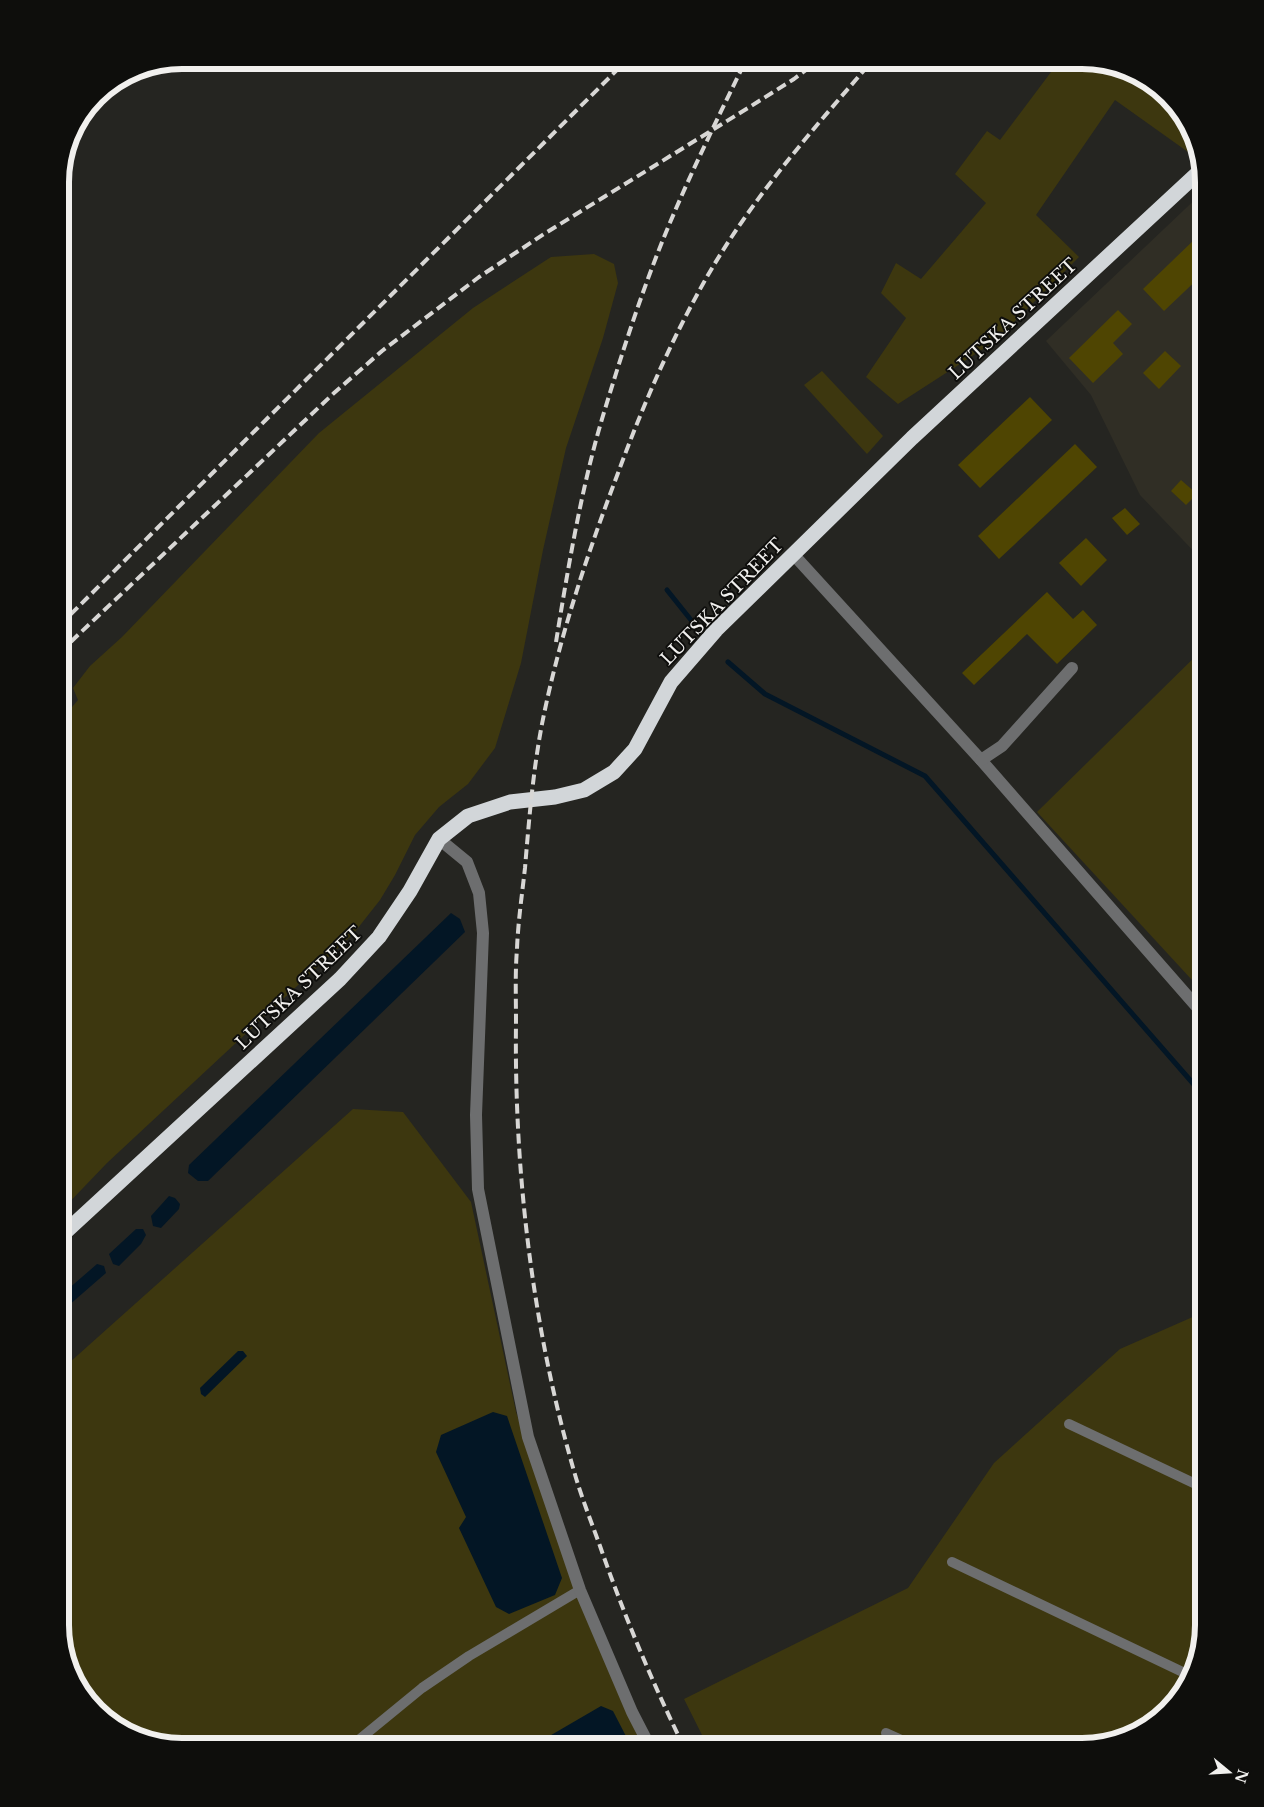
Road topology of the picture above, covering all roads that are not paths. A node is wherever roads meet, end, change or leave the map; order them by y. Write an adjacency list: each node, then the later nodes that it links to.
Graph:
1 (1195, 176): 2 (highway, LUTSKA STREET)
2 (793, 554): 4 (street); 5 (highway, LUTSKA STREET)
3 (1072, 668): 4 (street)
4 (981, 760): 6 (street)
5 (439, 839): 7 (highway, LUTSKA STREET); 11 (street)
6 (1195, 1005)
7 (69, 1229)
8 (1069, 1424): 9 (lane)
9 (1195, 1484)
10 (952, 1562): 12 (lane)
11 (580, 1590): 14 (lane); 15 (street)
12 (1185, 1673)
13 (886, 1733): 16 (lane)
14 (361, 1738)
15 (645, 1738)
16 (892, 1738)

